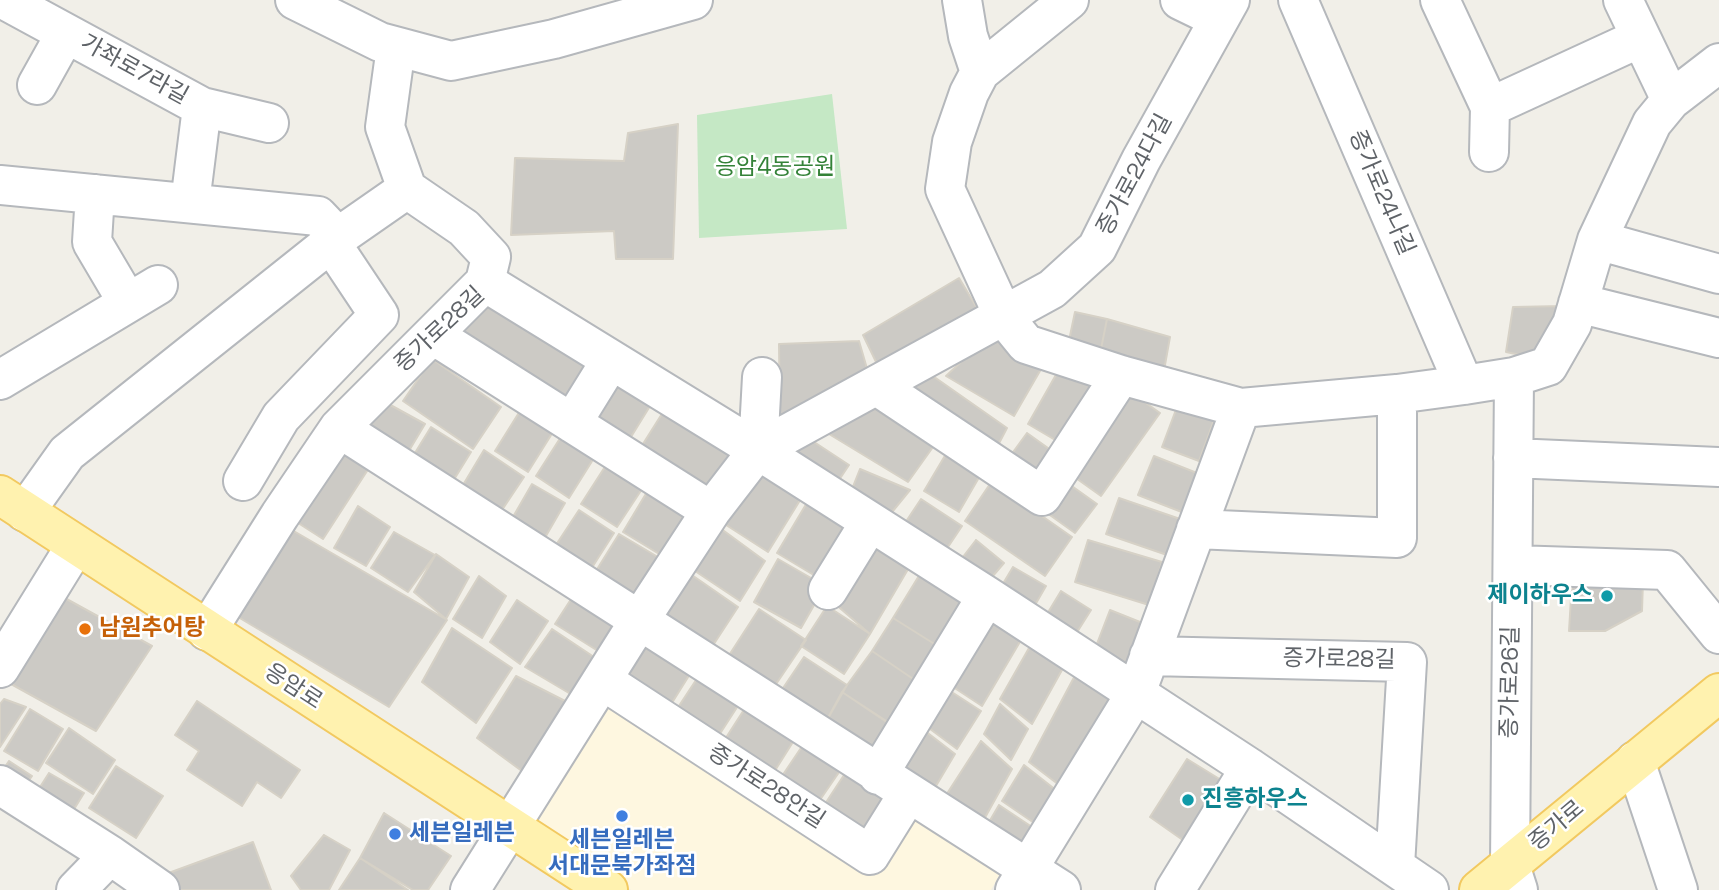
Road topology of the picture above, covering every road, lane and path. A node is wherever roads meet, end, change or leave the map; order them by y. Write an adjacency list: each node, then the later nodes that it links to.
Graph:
1 (5, 0): 11 (street, 가좌로7라길)
2 (295, 0): 13 (street)
3 (962, 0): 15 (street)
4 (1069, 0): 15 (street)
5 (1180, 0): 10 (street)
6 (1298, 0): 39 (street, 증가로24나길)
7 (1440, 0): 19 (street)
8 (1623, 0): 12 (street)
9 (682, 1): 13 (street)
10 (1225, 10): 31 (street, 증가로24다길)
11 (66, 33): 16 (street); 18 (street, 가좌로7라길)
12 (1640, 38): 17 (street); 19 (street)
13 (396, 47): 23 (street)
14 (1719, 64): 17 (street)
15 (980, 72): 31 (street)
16 (37, 85)
17 (1671, 100): 27 (street)
18 (202, 107): 20 (street, 가좌로7라길); 25 (street)
19 (1490, 107): 21 (street)
20 (269, 123)
21 (1489, 152)
22 (0, 185): 24 (street)
23 (407, 188): 26 (street, 응암로); 29 (street)
24 (95, 194): 25 (street); 38 (street)
25 (190, 203): 26 (street)
26 (334, 240): 45 (street); 51 (street, 응암로)
27 (1597, 240): 28 (street); 30 (street)
28 (1719, 274)
29 (485, 282): 32 (street, 증가로28길); 34 (street, 증가로28길)
30 (1578, 303): 33 (street); 37 (street)
31 (1004, 317): 35 (street); 40 (street)
32 (433, 335): 43 (street); 44 (street, 증가로28길)
33 (1719, 338)
34 (611, 360): 43 (street); 46 (street, 증가로28길)
35 (1121, 375): 40 (street); 42 (street)
36 (761, 377): 46 (street)
37 (1514, 377): 39 (street); 47 (street, 증가로26길)
38 (0, 380)
39 (1464, 385): 41 (street)
40 (877, 386): 46 (street)
41 (1397, 394): 42 (street); 54 (street)
42 (1241, 408): 54 (street)
43 (572, 423): 52 (street)
44 (339, 428): 48 (street, 증가로28길); 59 (street)
45 (270, 434): 48 (street); 50 (street)
46 (758, 450): 52 (street); 53 (street, 증가로28길)
47 (1513, 458): 49 (street); 56 (street, 증가로26길)
48 (317, 459): 60 (street, 증가로28길)
49 (1719, 467)
50 (243, 481)
51 (13, 504): 55 (main road, 응암로)
52 (711, 511): 59 (street)
53 (870, 522): 57 (street); 58 (street, 증가로28길)
54 (1196, 529): 62 (street)
55 (76, 545): 60 (main road, 응암로); 63 (street)
56 (1513, 565): 61 (street); 74 (street, 증가로26길)
57 (828, 590)
58 (987, 596): 66 (street, 증가로28길); 69 (street, 증가로28안길)
59 (639, 621): 64 (street); 69 (street)
60 (207, 631): 71 (main road, 응암로)
61 (1719, 634)
62 (1149, 656): 66 (street); 73 (street, 증가로28길)
63 (0, 668)
64 (602, 680): 69 (street, 증가로28안길); 71 (street)
65 (1719, 692): 67 (main road, 증가로)
66 (1136, 693): 68 (street, 증가로28길); 75 (street)
67 (1635, 761): 74 (main road, 증가로); 84 (street)
68 (1251, 768): 73 (street, 증가로28길); 81 (street)
69 (893, 784): 75 (street)
70 (0, 785): 72 (street)
71 (510, 827): 78 (street); 79 (main road, 응암로)
72 (110, 855): 76 (street); 77 (street)
73 (1395, 866): 82 (street, 증가로28길)
74 (1514, 877): 83 (main road, 증가로)
75 (1021, 880): 80 (street)
76 (76, 890)
77 (160, 890)
78 (470, 890)
79 (608, 890)
80 (1061, 890)
81 (1175, 890)
82 (1429, 890)
83 (1479, 890)
84 (1678, 890)

